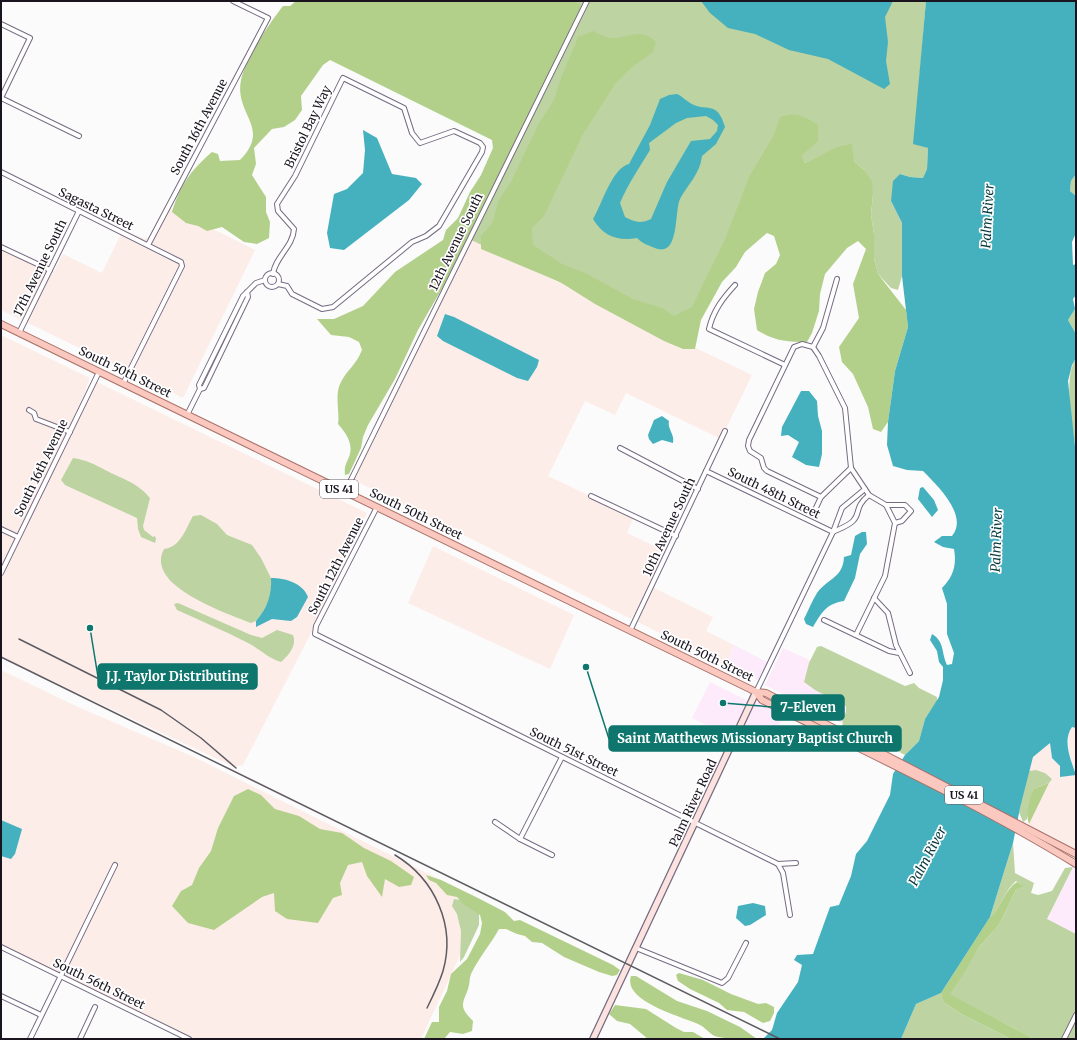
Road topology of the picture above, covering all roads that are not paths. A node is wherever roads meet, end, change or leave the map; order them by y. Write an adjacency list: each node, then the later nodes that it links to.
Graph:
1 (233, 1): 8 (street, South 16th Avenue)
2 (587, 1): 31 (street, 12th Avenue South)
3 (1, 24): 4 (street)
4 (1, 98): 5 (street)
5 (79, 136)
6 (1, 172): 7 (street, Sagasta Street)
7 (78, 211): 8 (street, Sagasta Street); 10 (street, 17th Avenue South)
8 (148, 245): 21 (street, Sagasta Street)
9 (1, 247): 10 (street)
10 (50, 270): 17 (street, 17th Avenue South)
11 (273, 274): 13 (street); 14 (street); 14 (street, Bristol Bay Way)
12 (837, 279): 18 (street)
13 (265, 280): 14 (street); 23 (street)
14 (278, 284)
15 (735, 285): 19 (street)
16 (1, 324): 17 (main road, South 50th Street / US 41)
17 (19, 333): 20 (main road, South 50th Street / US 41)
18 (813, 348): 19 (street); 27 (street)
19 (785, 365): 34 (street)
20 (99, 372): 21 (main road, South 50th Street / US 41); 25 (street, South 16th Avenue)
21 (123, 384): 23 (main road, South 50th Street / US 41)
22 (28, 410): 25 (street)
23 (188, 415): 31 (main road, South 50th Street / US 41)
24 (725, 431): 28 (street, 10th Avenue South)
25 (70, 432): 44 (street, South 16th Avenue)
26 (620, 448): 29 (street)
27 (851, 468): 30 (street); 34 (street)
28 (706, 471): 29 (street, 10th Avenue South); 42 (street, South 48th Street)
29 (698, 489): 43 (street, 10th Avenue South)
30 (865, 490): 32 (street); 35 (street, Palm River Road)
31 (345, 492): 37 (main road, South 50th Street / US 41)
32 (869, 495): 36 (street); 38 (street)
33 (591, 496): 43 (street)
34 (821, 497): 39 (street)
35 (851, 502): 38 (street); 42 (street, Palm River Road)
36 (886, 505): 40 (street); 40 (street)
37 (377, 507): 48 (main road, South 50th Street / US 41); 49 (street, South 12th Avenue)
38 (858, 508): 42 (street)
39 (814, 512)
40 (895, 523): 46 (street)
41 (1, 529): 44 (street)
42 (833, 532): 53 (street, Palm River Road)
43 (676, 536): 48 (street, 10th Avenue South)
44 (18, 538): 45 (street, South 16th Avenue)
45 (1, 572)
46 (874, 598): 50 (street); 51 (street)
47 (824, 620): 50 (street)
48 (630, 631): 53 (main road, South 50th Street / US 41)
49 (315, 634): 54 (street, South 51st Street)
50 (856, 635): 51 (street)
51 (899, 653): 52 (street)
52 (910, 673)
53 (756, 692): 56 (street, Palm River Road); 57 (main road, South 50th Street / US 41)
54 (562, 757): 56 (street, South 51st Street); 58 (street)
55 (495, 822): 58 (street)
56 (696, 823): 62 (street, South 51st Street); 68 (street, Palm River Road)
57 (1033, 835): 59 (main road, South 50th Street / US 41); 63 (main road, South 50th Street / US 41)
58 (520, 839): 60 (street)
59 (1076, 854)
60 (552, 855)
61 (796, 863): 62 (street)
62 (778, 864): 65 (street)
63 (1076, 864)
64 (115, 865): 69 (street)
65 (790, 915)
66 (746, 943): 68 (street)
67 (1, 947): 69 (street, South 56th Street)
68 (636, 948): 77 (street, Palm River Road)
69 (61, 976): 72 (street); 76 (street, South 56th Street)
70 (1, 996): 72 (street)
71 (95, 1006): 75 (street)
72 (41, 1015): 74 (street)
73 (1076, 1015): 78 (street)
74 (30, 1039)
75 (80, 1039)
76 (189, 1039)
77 (593, 1039)
78 (1064, 1039)

